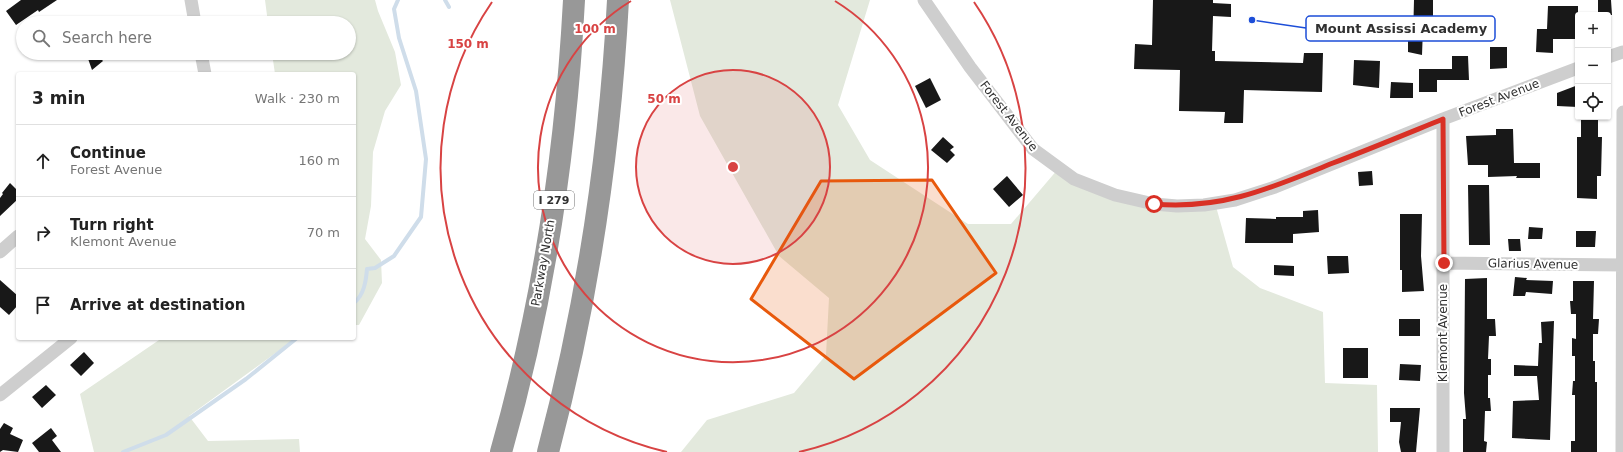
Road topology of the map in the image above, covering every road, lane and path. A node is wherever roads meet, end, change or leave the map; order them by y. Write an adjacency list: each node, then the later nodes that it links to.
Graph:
1 (191, 0): 5 (street)
2 (574, 0): 20 (highway, Parkway North / I 279)
3 (618, 0): 13 (highway)
4 (924, 0): 12 (street, Forest Avenue)
5 (194, 16)
6 (1623, 52): 7 (street)
7 (1611, 56)
8 (202, 60): 10 (street)
9 (1575, 69): 12 (street, Forest Avenue)
10 (205, 72)
11 (1623, 112): 17 (street)
12 (1443, 119): 16 (street, Klemont Avenue)
13 (602, 174): 21 (highway); 22 (highway)
14 (16, 238): 15 (street)
15 (0, 252)
16 (1444, 263): 17 (street, Glarius Avenue); 23 (street, Klemont Avenue)
17 (1623, 265): 24 (street)
18 (69, 340): 19 (street)
19 (0, 395)
20 (501, 452)
21 (548, 452)
22 (561, 452)
23 (1443, 452)
24 (1622, 452)

